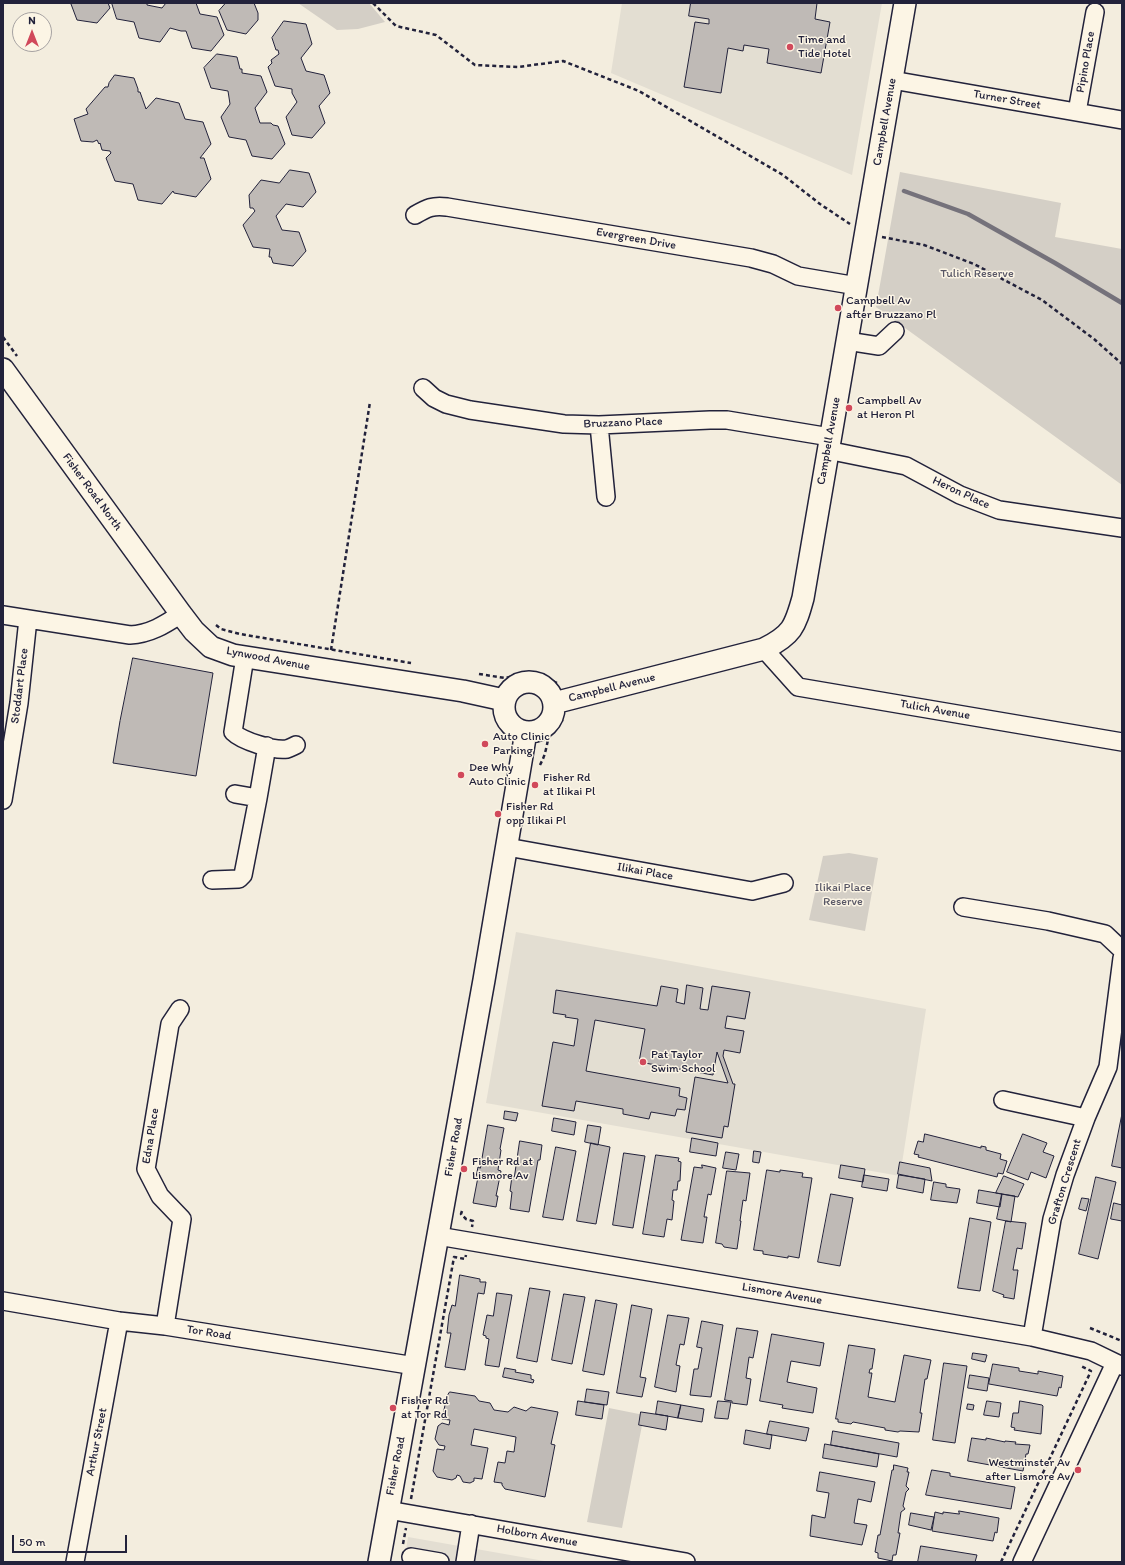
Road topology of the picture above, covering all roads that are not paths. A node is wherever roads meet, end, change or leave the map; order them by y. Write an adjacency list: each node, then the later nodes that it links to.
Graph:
1 (905, 3): 3 (main road, Campbell Avenue)
2 (1095, 12): 4 (street, Pipino Place)
3 (892, 80): 4 (street, Turner Street); 7 (main road, Campbell Avenue)
4 (1077, 112): 5 (street, Turner Street)
5 (1122, 120)
6 (415, 215): 7 (street, Evergreen Drive)
7 (857, 286): 9 (main road, Campbell Avenue)
8 (896, 331): 9 (street)
9 (847, 341): 13 (main road, Campbell Avenue)
10 (11, 365): 16 (main road, Fisher Road North)
11 (423, 388): 12 (street, Bruzzano Place)
12 (599, 425): 13 (street, Bruzzano Place); 14 (street)
13 (828, 444): 15 (street, Heron Place); 19 (main road, Campbell Avenue)
14 (606, 497)
15 (1122, 528)
16 (181, 614): 18 (street); 20 (main road, Lynwood Avenue)
17 (3, 615): 18 (street)
18 (28, 619): 29 (street, Stoddart Place)
19 (764, 649): 22 (main road, Campbell Avenue); 24 (street, Tulich Avenue)
20 (245, 657): 21 (main road, Lynwood Avenue); 26 (street)
21 (504, 700): 22 (main road); 23 (main road)
22 (554, 703): 23 (main road)
23 (526, 732): 30 (main road, Fisher Road)
24 (1122, 742)
25 (296, 745): 26 (street)
26 (267, 746): 28 (street)
27 (235, 794): 28 (street)
28 (258, 798): 31 (street)
29 (3, 800)
30 (506, 847): 32 (street, Ilikai Place); 40 (main road, Fisher Road)
31 (212, 880)
32 (784, 883)
33 (963, 907): 34 (street)
34 (1122, 950)
35 (1122, 958): 37 (street, Grafton Crescent)
36 (180, 1009): 43 (street, Edna Place)
37 (1118, 1033): 39 (street, Grafton Crescent)
38 (1003, 1100): 39 (street)
39 (1086, 1118): 44 (street, Grafton Crescent)
40 (438, 1236): 44 (street, Lismore Avenue); 46 (main road, Fisher Road)
41 (3, 1301): 42 (street, Tor Road)
42 (120, 1321): 43 (street, Tor Road); 50 (street, Arthur Street)
43 (165, 1326): 46 (street, Tor Road)
44 (1032, 1337): 45 (street, Lismore Avenue)
45 (1118, 1364): 55 (street)
46 (415, 1366): 47 (main road, Fisher Road)
47 (398, 1512): 48 (street, Holborn Avenue); 51 (main road, Fisher Road)
48 (471, 1524): 53 (street); 54 (street, Holborn Avenue)
49 (407, 1552): 52 (street)
50 (75, 1562)
51 (379, 1562)
52 (440, 1562)
53 (465, 1562)
54 (686, 1562)
55 (1022, 1562)

